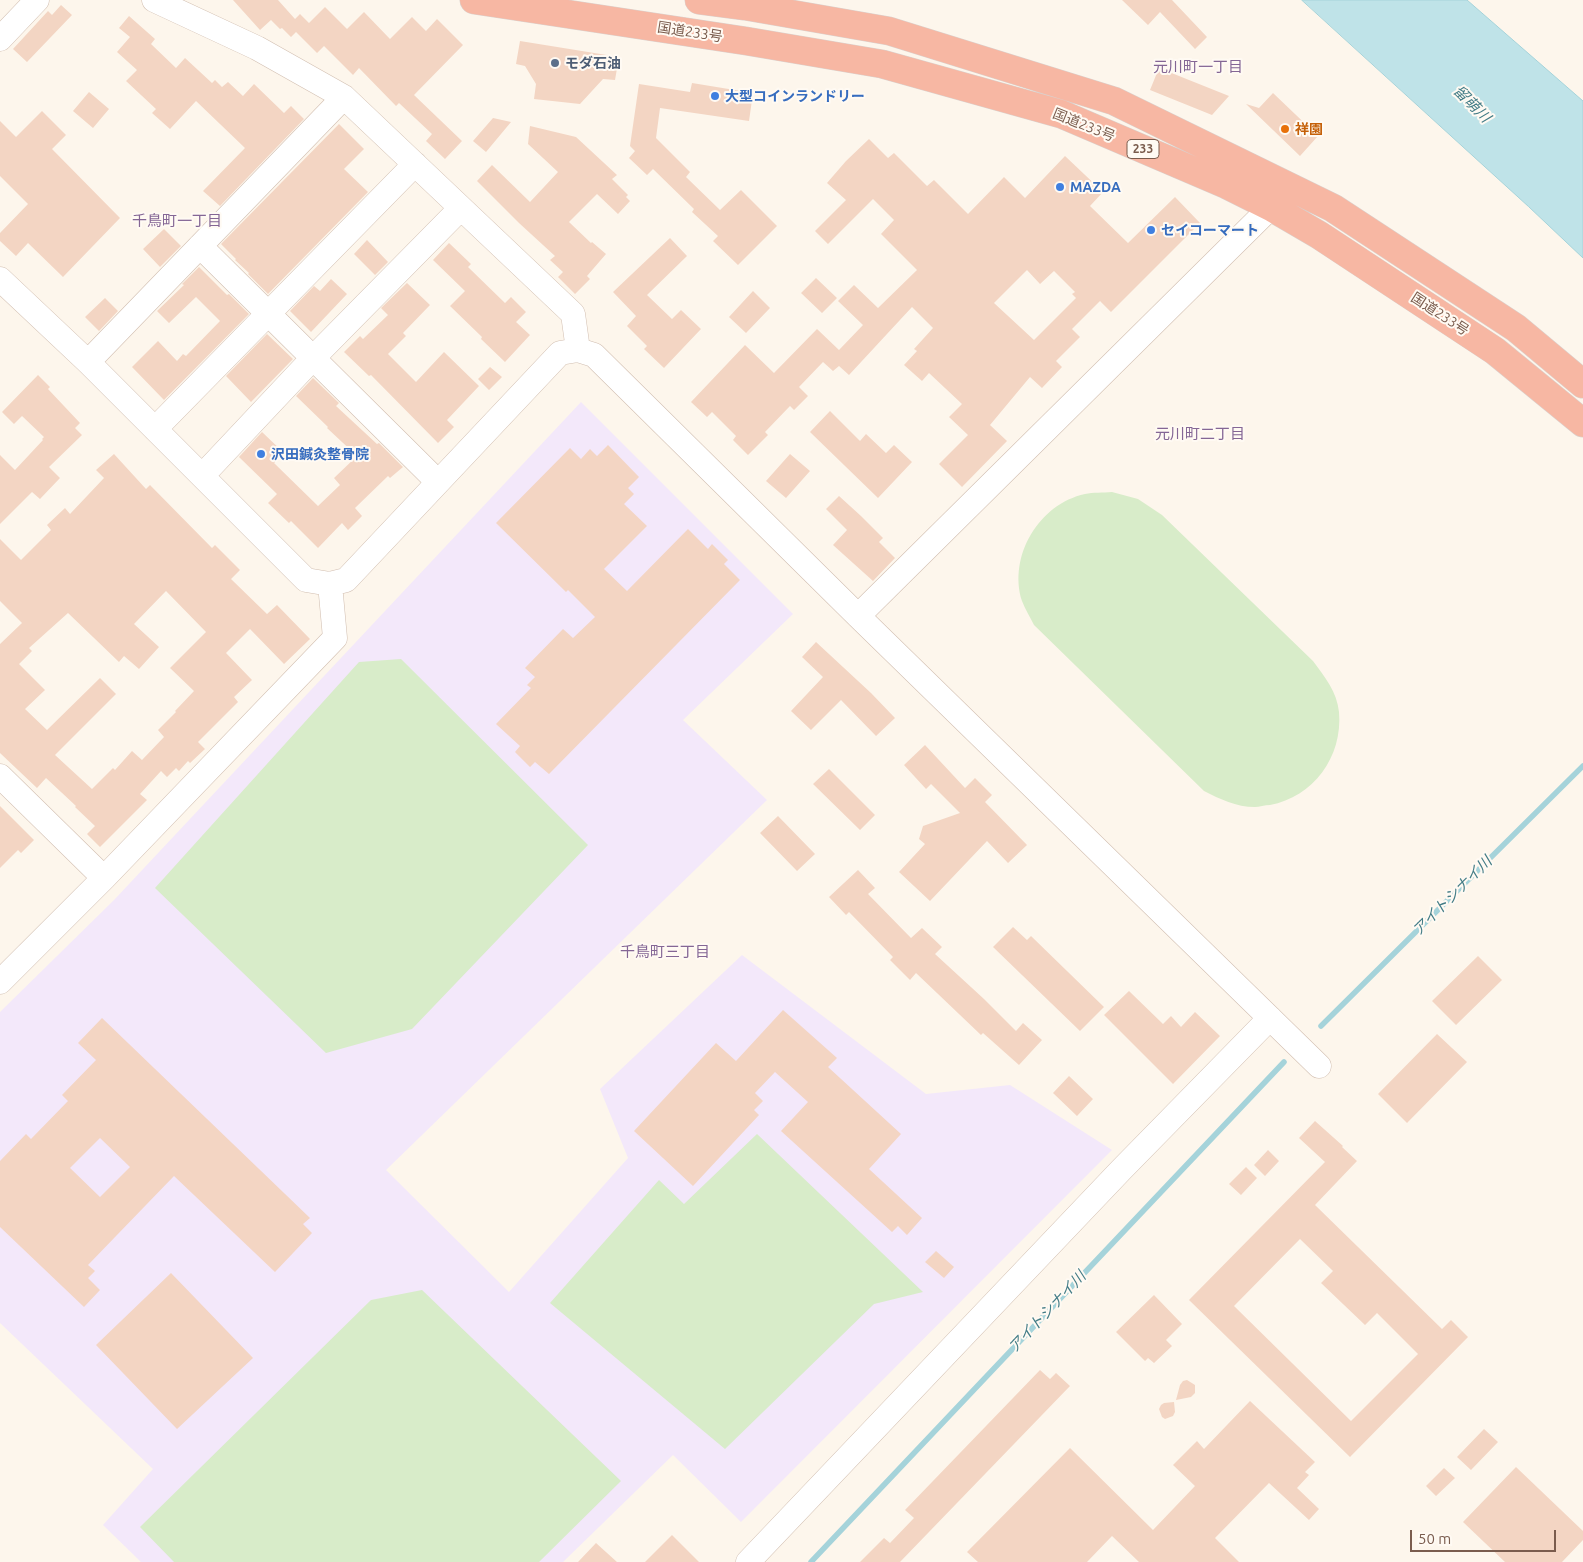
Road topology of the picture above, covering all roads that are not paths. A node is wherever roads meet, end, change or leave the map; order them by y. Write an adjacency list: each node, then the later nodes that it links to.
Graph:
1 (37, 0): 6 (street)
2 (154, 0): 7 (street)
3 (474, 0): 5 (highway)
4 (699, 0): 9 (highway, 233)
5 (602, 6): 10 (highway, 国道233号 / 233)
6 (0, 39)
7 (344, 97): 8 (street); 12 (street)
8 (415, 164): 11 (street); 14 (street)
9 (1289, 186): 10 (street); 18 (highway, 233)
10 (1271, 207): 19 (highway, 国道233号 / 233); 24 (street)
11 (460, 208): 15 (street); 16 (street)
12 (200, 246): 14 (street); 17 (street)
13 (0, 279): 17 (street)
14 (268, 314): 16 (street); 20 (street)
15 (578, 350): 22 (street); 24 (street)
16 (313, 358): 21 (street); 22 (street)
17 (88, 362): 20 (street)
18 (1583, 384)
19 (1583, 423)
20 (155, 429): 21 (street)
21 (202, 476): 23 (street)
22 (438, 482): 23 (street)
23 (330, 584): 26 (street)
24 (858, 616): 28 (street)
25 (0, 776): 26 (street)
26 (104, 878): 27 (street)
27 (0, 982)
28 (1270, 1018): 29 (street); 30 (street)
29 (1319, 1066)
30 (756, 1559)

